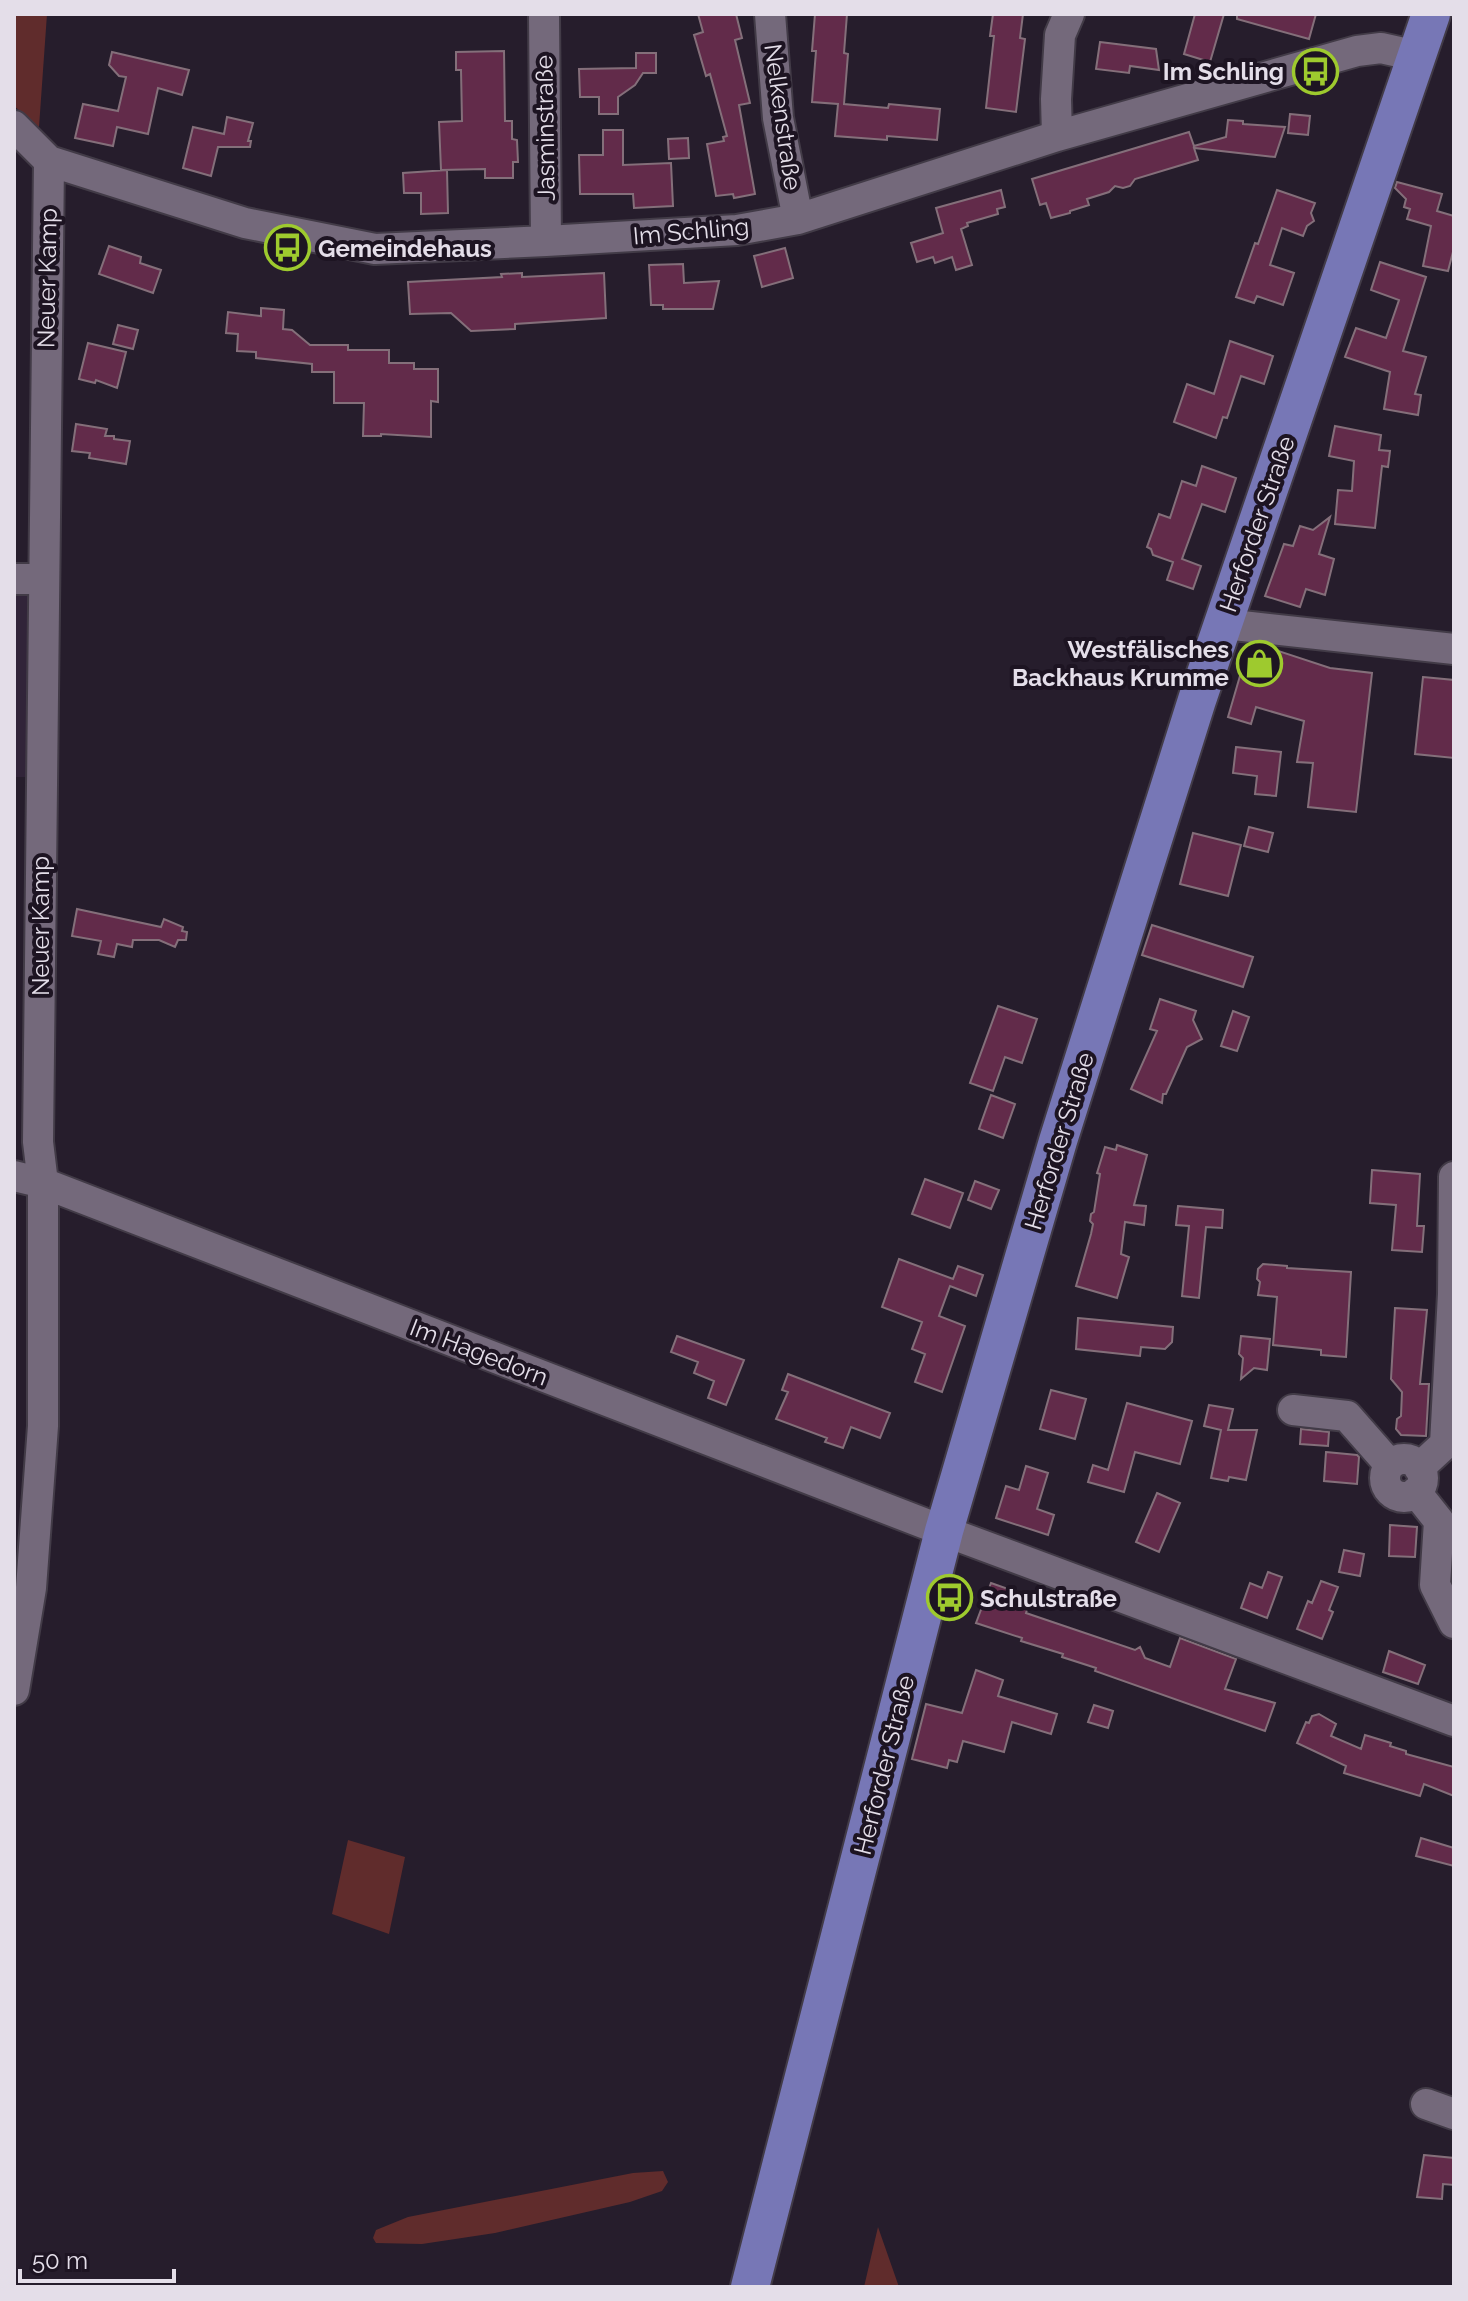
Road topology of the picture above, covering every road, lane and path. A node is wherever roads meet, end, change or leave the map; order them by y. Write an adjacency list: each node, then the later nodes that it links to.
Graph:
1 (544, 14): 10 (street, Jasminstraße)
2 (770, 14): 9 (street, Nelkenstraße)
3 (1069, 14): 7 (street)
4 (1438, 16): 5 (main road, Herforder Straße)
5 (1417, 56): 7 (street, Im Schling); 12 (main road, Herforder Straße)
6 (14, 126): 8 (street, Im Schling)
7 (1057, 136): 9 (street, Im Schling)
8 (49, 161): 10 (street, Im Schling); 11 (street, Neuer Kamp)
9 (798, 219): 10 (street, Im Schling)
10 (546, 241)
11 (28, 579): 15 (street, Neuer Kamp)
12 (1224, 624): 13 (street); 18 (main road, Herforder Straße)
13 (1454, 649)
14 (1454, 1177): 17 (street)
15 (28, 1179): 18 (street, Im Hagedorn); 20 (street, Neuer Kamp)
16 (1293, 1410): 17 (street)
17 (1409, 1475): 19 (street)
18 (944, 1531): 21 (street); 22 (main road, Herforder Straße)
19 (1454, 1623)
20 (14, 1690)
21 (1454, 1721)
22 (750, 2287)

